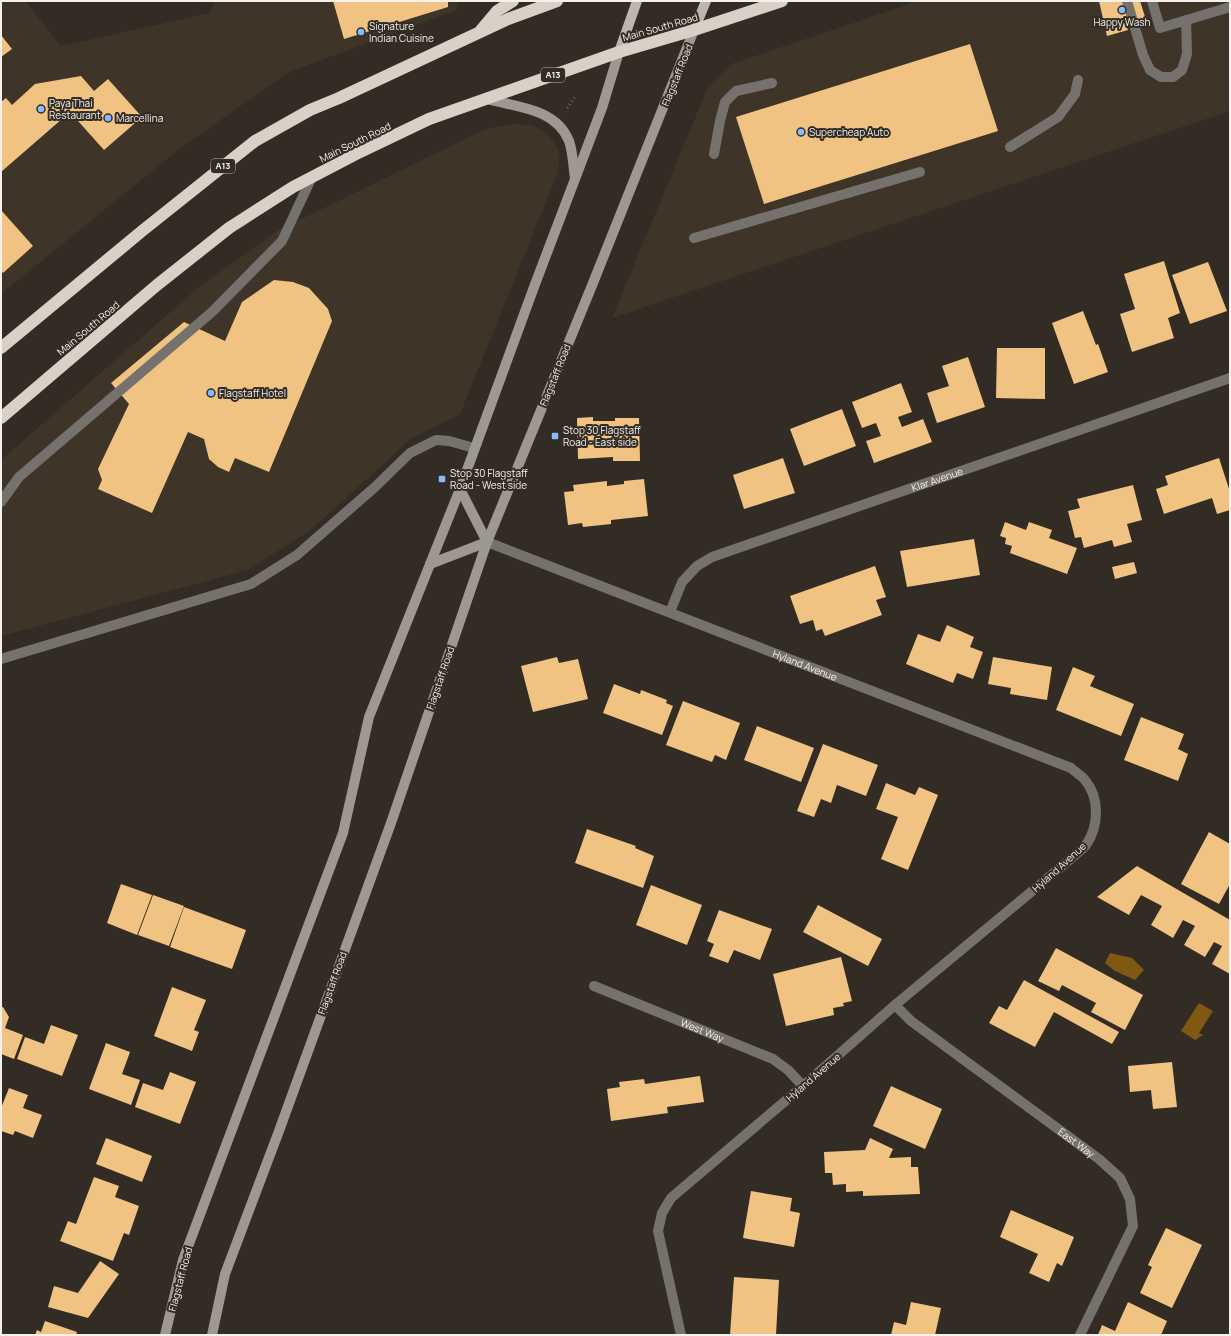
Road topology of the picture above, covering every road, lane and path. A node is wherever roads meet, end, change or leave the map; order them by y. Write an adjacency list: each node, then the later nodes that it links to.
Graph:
1 (513, 1): 11 (highway, A13)
2 (557, 1): 11 (highway, A13)
3 (637, 1): 12 (main road)
4 (706, 1): 10 (main road)
5 (782, 1): 10 (highway, Main South Road / A13)
6 (1128, 1): 9 (street)
7 (1152, 1): 9 (street)
8 (1230, 6): 9 (street)
9 (1186, 20)
10 (694, 30): 12 (highway, Main South Road / A13); 30 (main road, Flagstaff Road)
11 (477, 34): 24 (highway, A13)
12 (619, 52): 15 (highway, Main South Road / A13); 22 (main road, Flagstaff Road)
13 (1078, 80): 18 (street)
14 (772, 82): 19 (street)
15 (487, 98): 21 (highway, Main South Road / A13); 22 (main road)
16 (575, 98): 17 (path)
17 (566, 110)
18 (1010, 147)
19 (714, 154)
20 (920, 172): 23 (street)
21 (312, 177): 26 (highway, Main South Road / A13); 29 (street)
22 (575, 180): 27 (main road, Flagstaff Road)
23 (694, 238)
24 (1, 348)
25 (1230, 378): 32 (street, Klar Avenue)
26 (1, 418)
27 (474, 448): 28 (main road, Flagstaff Road); 33 (street)
28 (460, 489): 30 (main road); 31 (main road, Flagstaff Road)
29 (1, 502)
30 (487, 542): 31 (main road); 32 (street, Hyland Avenue); 38 (main road, Flagstaff Road)
31 (430, 564): 37 (main road, Flagstaff Road)
32 (670, 612): 35 (street, Hyland Avenue)
33 (1, 659)
34 (594, 986): 36 (street, West Way)
35 (895, 1005): 36 (street, Hyland Avenue); 40 (street, East Way)
36 (803, 1086): 39 (street, Hyland Avenue)
37 (165, 1335)
38 (212, 1335)
39 (681, 1335)
40 (1080, 1335)

